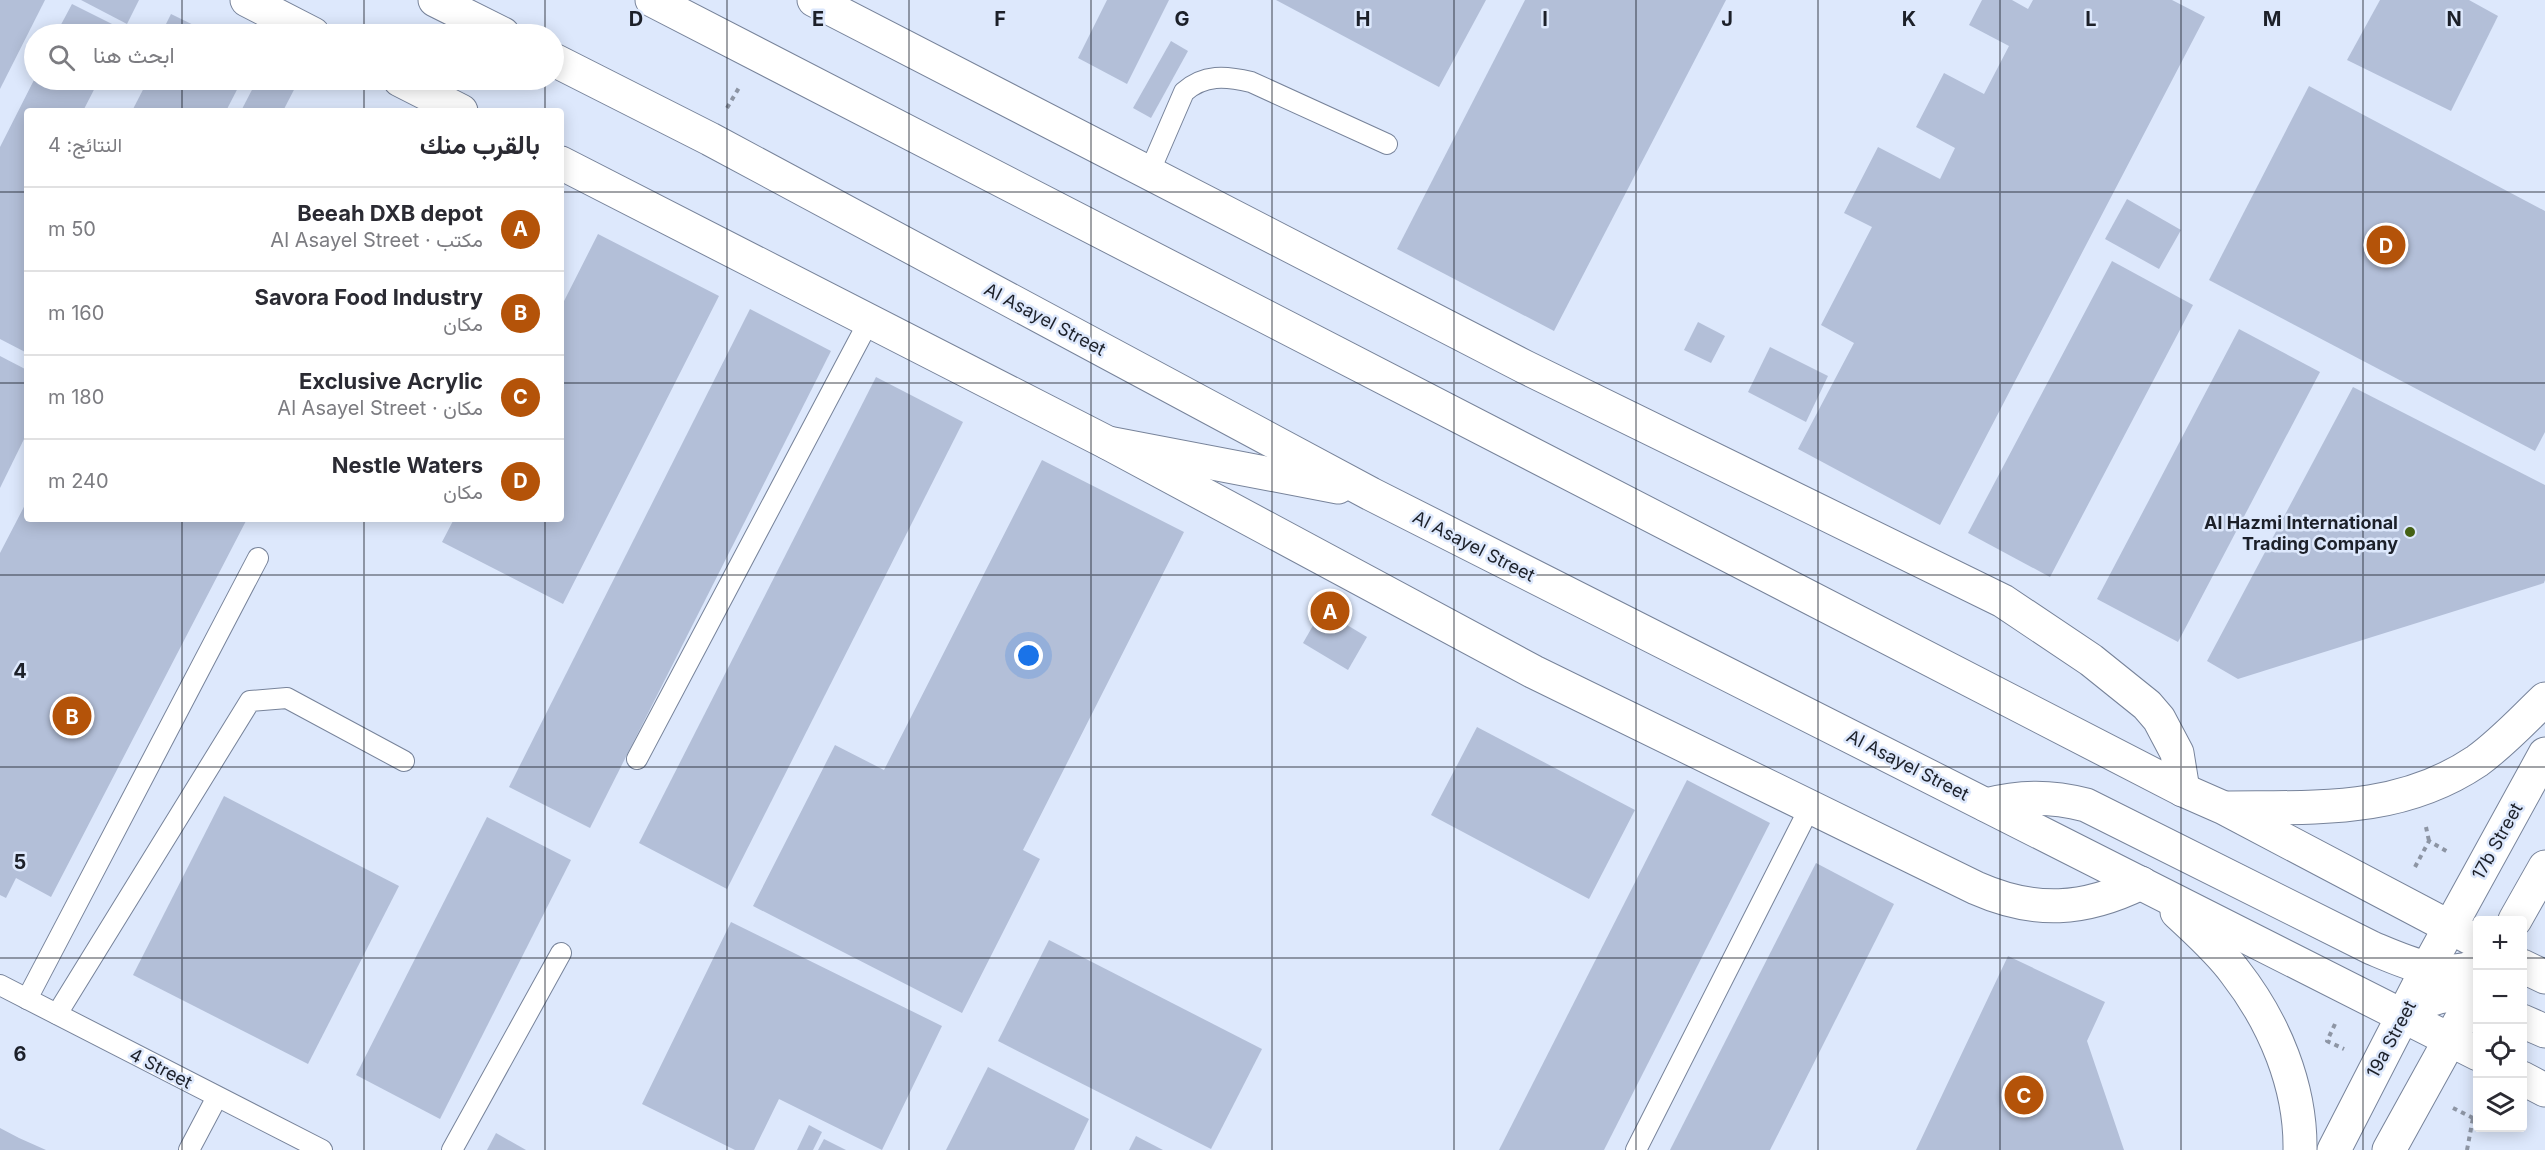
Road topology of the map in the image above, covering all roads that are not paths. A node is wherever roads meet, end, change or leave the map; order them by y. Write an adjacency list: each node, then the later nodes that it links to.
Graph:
1 (247, 0): 5 (main road)
2 (435, 0): 6 (main road)
3 (652, 0): 21 (main road)
4 (814, 0): 12 (main road)
5 (294, 24)
6 (483, 24)
7 (564, 65): 15 (main road, Al Asayel Street)
8 (420, 90): 9 (main road)
9 (455, 108)
10 (1387, 144): 12 (lane)
11 (564, 165): 13 (main road)
12 (1149, 173): 21 (main road)
13 (869, 321): 14 (main road); 19 (lane)
14 (1108, 442): 15 (main road); 23 (main road)
15 (1371, 494): 22 (main road, Al Asayel Street)
16 (258, 558): 37 (lane)
17 (2545, 699): 24 (main road)
18 (2545, 754): 28 (main road, 17b Street)
19 (637, 759)
20 (404, 761): 39 (lane)
21 (2183, 789): 24 (main road)
22 (1986, 805): 26 (main road, Al Asayel Street); 32 (main road)
23 (1810, 807): 26 (main road); 50 (lane)
24 (2224, 808): 28 (main road)
25 (2545, 867): 27 (main road)
26 (2147, 886): 40 (main road, Al Asayel Street); 51 (main road)
27 (2518, 916)
28 (2449, 928): 29 (main road); 32 (main road, 19a Street)
29 (2473, 940)
30 (561, 953): 49 (lane)
31 (2473, 966): 32 (main road)
32 (2428, 967): 40 (main road, 19a Street)
33 (2527, 968): 34 (main road)
34 (2545, 977)
35 (0, 985): 37 (lane, 4 Street)
36 (2473, 996): 40 (main road)
37 (27, 999): 39 (lane, 4 Street)
38 (2473, 1009): 43 (main road)
39 (57, 1014): 46 (lane, 4 Street)
40 (2404, 1016): 43 (main road, Al Asayel Street); 52 (main road, 19a Street)
41 (2527, 1023): 42 (main road)
42 (2545, 1031)
43 (2464, 1047): 53 (main road)
44 (2527, 1080): 45 (main road)
45 (2545, 1090)
46 (217, 1096): 47 (lane); 48 (lane, 4 Street)
47 (189, 1150)
48 (322, 1150)
49 (452, 1150)
50 (1636, 1150)
51 (2300, 1150)
52 (2334, 1150)
53 (2389, 1150)

